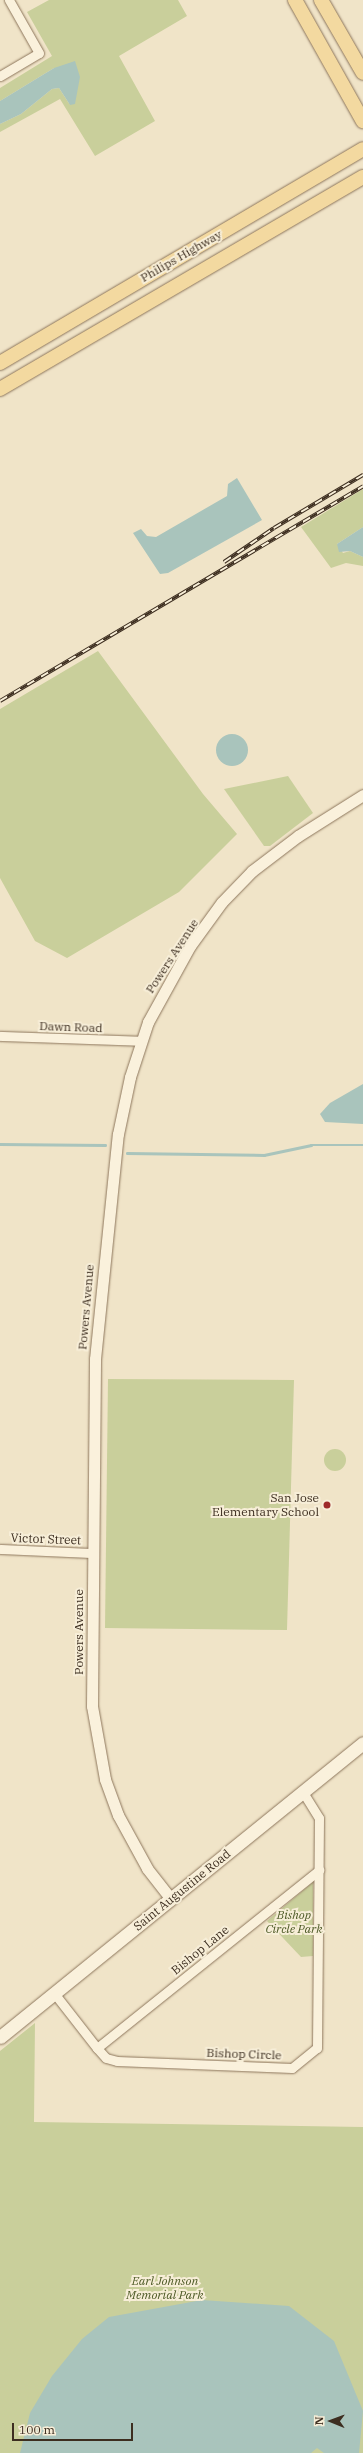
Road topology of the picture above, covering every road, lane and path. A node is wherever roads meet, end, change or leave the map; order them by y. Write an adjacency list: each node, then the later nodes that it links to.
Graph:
1 (9, 0): 5 (street)
2 (295, 0): 6 (main road)
3 (321, 0): 4 (main road)
4 (363, 73)
5 (0, 76)
6 (363, 120)
7 (363, 149): 9 (main road, Philips Highway)
8 (363, 177): 10 (main road, Philips Highway)
9 (0, 363)
10 (0, 389)
11 (363, 795): 13 (street, Powers Avenue)
12 (0, 1036): 13 (street, Dawn Road)
13 (142, 1041): 15 (street, Powers Avenue)
14 (0, 1550): 15 (street, Victor Street)
15 (92, 1553): 19 (street, Powers Avenue)
16 (363, 1743): 17 (main road, Saint Augustine Road)
17 (302, 1792): 18 (street, Bishop Circle); 19 (main road, Saint Augustine Road)
18 (319, 1870): 22 (street, Bishop Lane); 22 (street, Bishop Circle)
19 (171, 1899): 20 (main road, Saint Augustine Road)
20 (54, 1993): 21 (main road, Saint Augustine Road); 22 (street, Bishop Circle)
21 (0, 2037)
22 (97, 2048)

